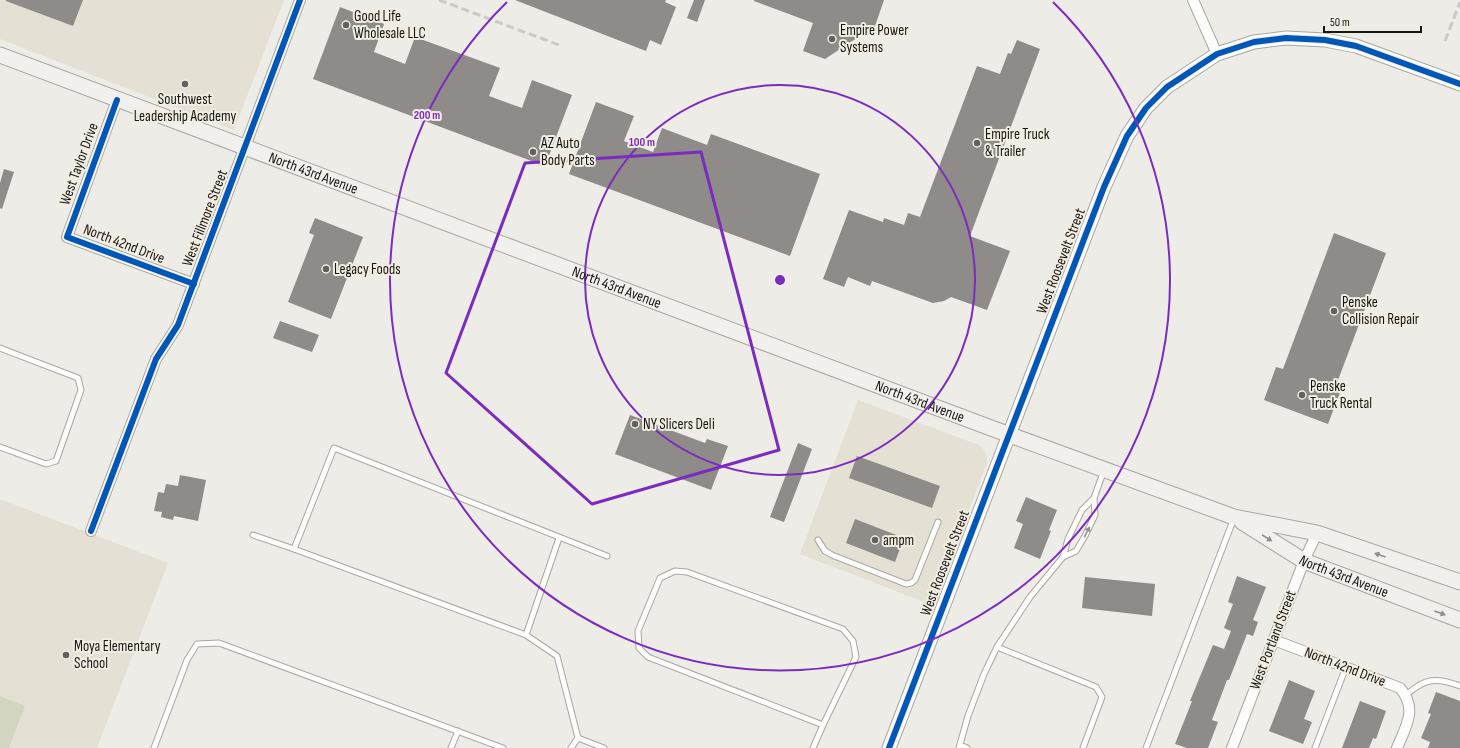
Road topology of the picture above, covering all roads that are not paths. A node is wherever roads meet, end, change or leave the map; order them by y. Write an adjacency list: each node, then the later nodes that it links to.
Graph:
1 (300, 0): 7 (street, West Fillmore Street)
2 (1193, 0): 3 (street)
3 (1217, 54): 5 (street, West Roosevelt Street); 11 (street, West Roosevelt Street)
4 (0, 55): 6 (main road, North 43rd Avenue)
5 (1460, 84)
6 (117, 100): 7 (main road, North 43rd Avenue); 8 (street, West Taylor Drive)
7 (244, 148): 9 (street, West Fillmore Street); 11 (main road, North 43rd Avenue)
8 (67, 237): 9 (street, North 42nd Drive)
9 (194, 284): 17 (street, West Fillmore Street)
10 (0, 348): 12 (lane)
11 (1008, 434): 13 (main road, North 43rd Avenue); 44 (street, West Roosevelt Street)
12 (0, 447)
13 (1104, 470): 14 (lane); 15 (main road, North 43rd Avenue)
14 (1094, 498): 24 (lane); 24 (lane, one-way to 14)
15 (1234, 517): 18 (main road, North 43rd Avenue); 25 (main road, North 43rd Avenue, one-way to 25); 47 (lane)
16 (938, 522): 21 (lane)
17 (91, 531)
18 (1317, 533): 25 (street, West Portland Street); 26 (main road, North 43rd Avenue, one-way to 18)
19 (253, 536): 22 (lane)
20 (560, 538): 22 (lane); 23 (lane); 28 (lane)
21 (818, 540)
22 (294, 549): 28 (lane)
23 (608, 556)
24 (1063, 557): 30 (lane)
25 (1304, 561): 27 (main road, North 43rd Avenue, one-way to 27); 29 (street, West Portland Street)
26 (1460, 582)
27 (1460, 620)
28 (526, 635): 36 (lane)
29 (1274, 640): 31 (street, North 42nd Drive); 48 (street, West Portland Street)
30 (997, 647): 37 (lane); 46 (lane)
31 (1346, 667): 33 (street, North 42nd Drive); 49 (lane)
32 (1460, 686): 33 (lane)
33 (1407, 699): 50 (street)
34 (823, 725): 34 (lane); 43 (lane)
35 (458, 731): 38 (lane); 39 (lane); 40 (lane)
36 (578, 738): 41 (lane); 42 (lane)
37 (960, 747): 45 (lane)
38 (154, 748)
39 (451, 748)
40 (503, 748)
41 (571, 748)
42 (604, 748)
43 (813, 748)
44 (889, 748)
45 (967, 748)
46 (1083, 748)
47 (1146, 748)
48 (1232, 748)
49 (1315, 748)
50 (1397, 748)

